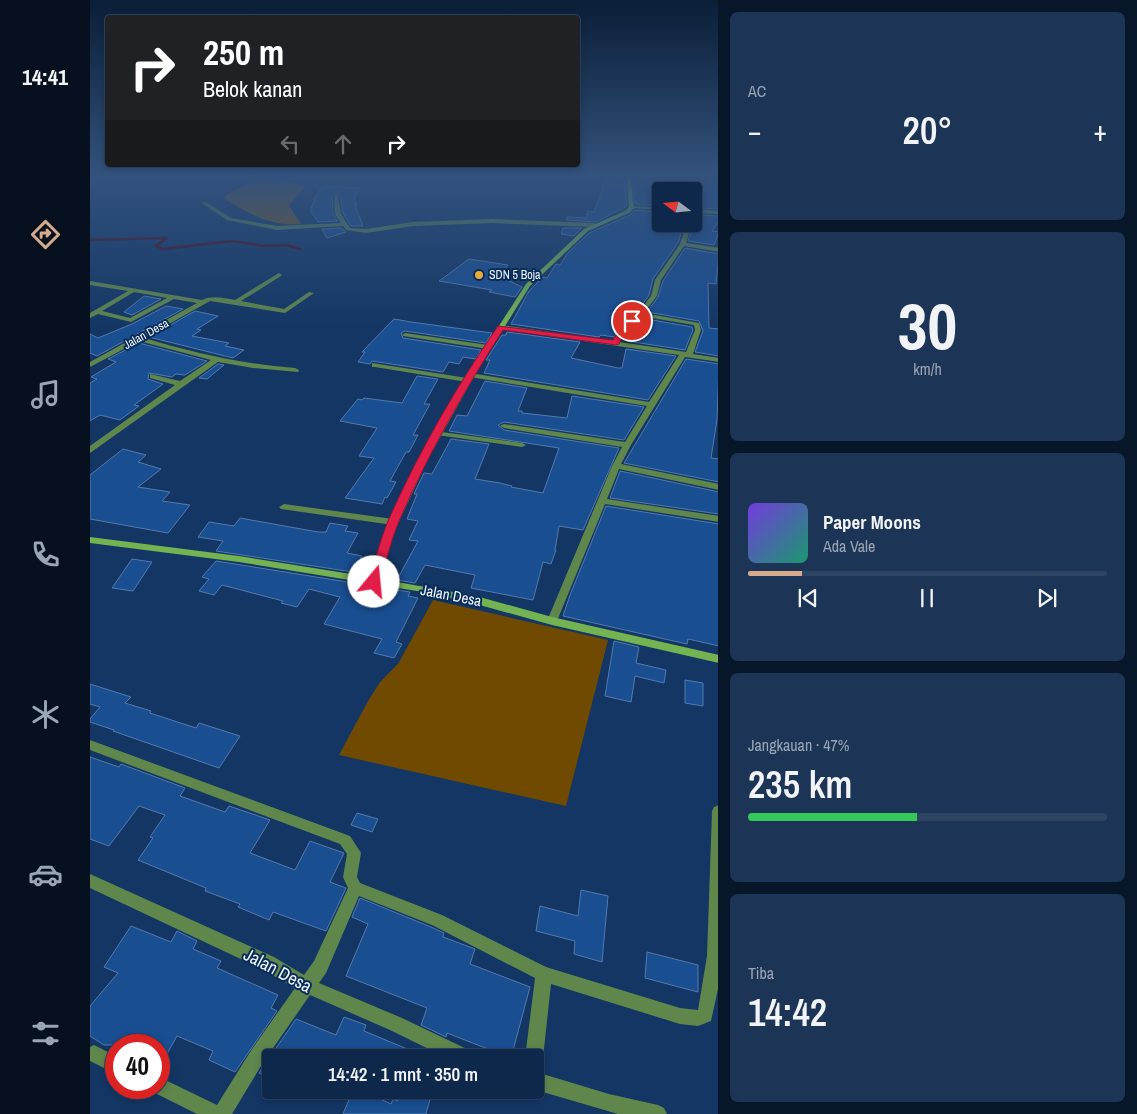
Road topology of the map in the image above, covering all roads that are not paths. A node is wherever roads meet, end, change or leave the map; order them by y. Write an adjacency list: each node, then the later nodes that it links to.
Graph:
1 (265, 226): 2 (street)
2 (311, 226)
3 (346, 226): 4 (street)
4 (400, 226)
5 (592, 226): 18 (street)
6 (687, 232): 7 (street)
7 (683, 244): 8 (street); 17 (street)
8 (718, 250)
9 (279, 274): 15 (street)
10 (90, 283): 11 (street)
11 (134, 290): 13 (street); 16 (street)
12 (311, 293): 15 (street)
13 (173, 297): 14 (street); 16 (street)
14 (202, 302): 15 (street); 20 (street, Jalan Desa)
15 (236, 302)
16 (93, 314)
17 (639, 314): 21 (street); 23 (street)
18 (500, 327): 21 (street); 22 (street)
19 (405, 335): 22 (street)
20 (138, 338): 25 (street); 26 (street, Jalan Desa)
21 (616, 343): 23 (street)
22 (488, 347): 30 (street)
23 (686, 355): 24 (street); 32 (street)
24 (718, 360)
25 (215, 361): 28 (street); 31 (street)
26 (90, 365)
27 (375, 366): 30 (street)
28 (295, 370)
29 (154, 376): 31 (street)
30 (468, 377): 32 (street); 34 (street)
31 (181, 384): 37 (street)
32 (652, 405): 36 (street)
33 (504, 426): 36 (street)
34 (437, 433): 35 (lane); 43 (street)
35 (522, 445)
36 (627, 445): 38 (street)
37 (90, 450)
38 (616, 466): 39 (street); 40 (street)
39 (718, 487)
40 (602, 500): 42 (street); 46 (street)
41 (284, 507): 43 (street)
42 (718, 519)
43 (393, 522): 45 (street)
44 (90, 540): 45 (street, Jalan Desa)
45 (374, 582): 46 (street, Jalan Desa)
46 (552, 621): 47 (street, Jalan Desa)
47 (718, 659)
48 (94, 747): 51 (street)
49 (718, 811): 52 (street)
50 (90, 881): 54 (street, Jalan Desa)
51 (355, 888): 53 (street); 54 (street)
52 (717, 956): 53 (street)
53 (544, 974): 56 (street)
54 (307, 986): 55 (street, Jalan Desa); 62 (street)
55 (448, 1049)
56 (535, 1049)
57 (94, 1054): 58 (street)
58 (105, 1060)
59 (544, 1083): 63 (street)
60 (170, 1091): 61 (street)
61 (216, 1114)
62 (222, 1114)
63 (658, 1114)

